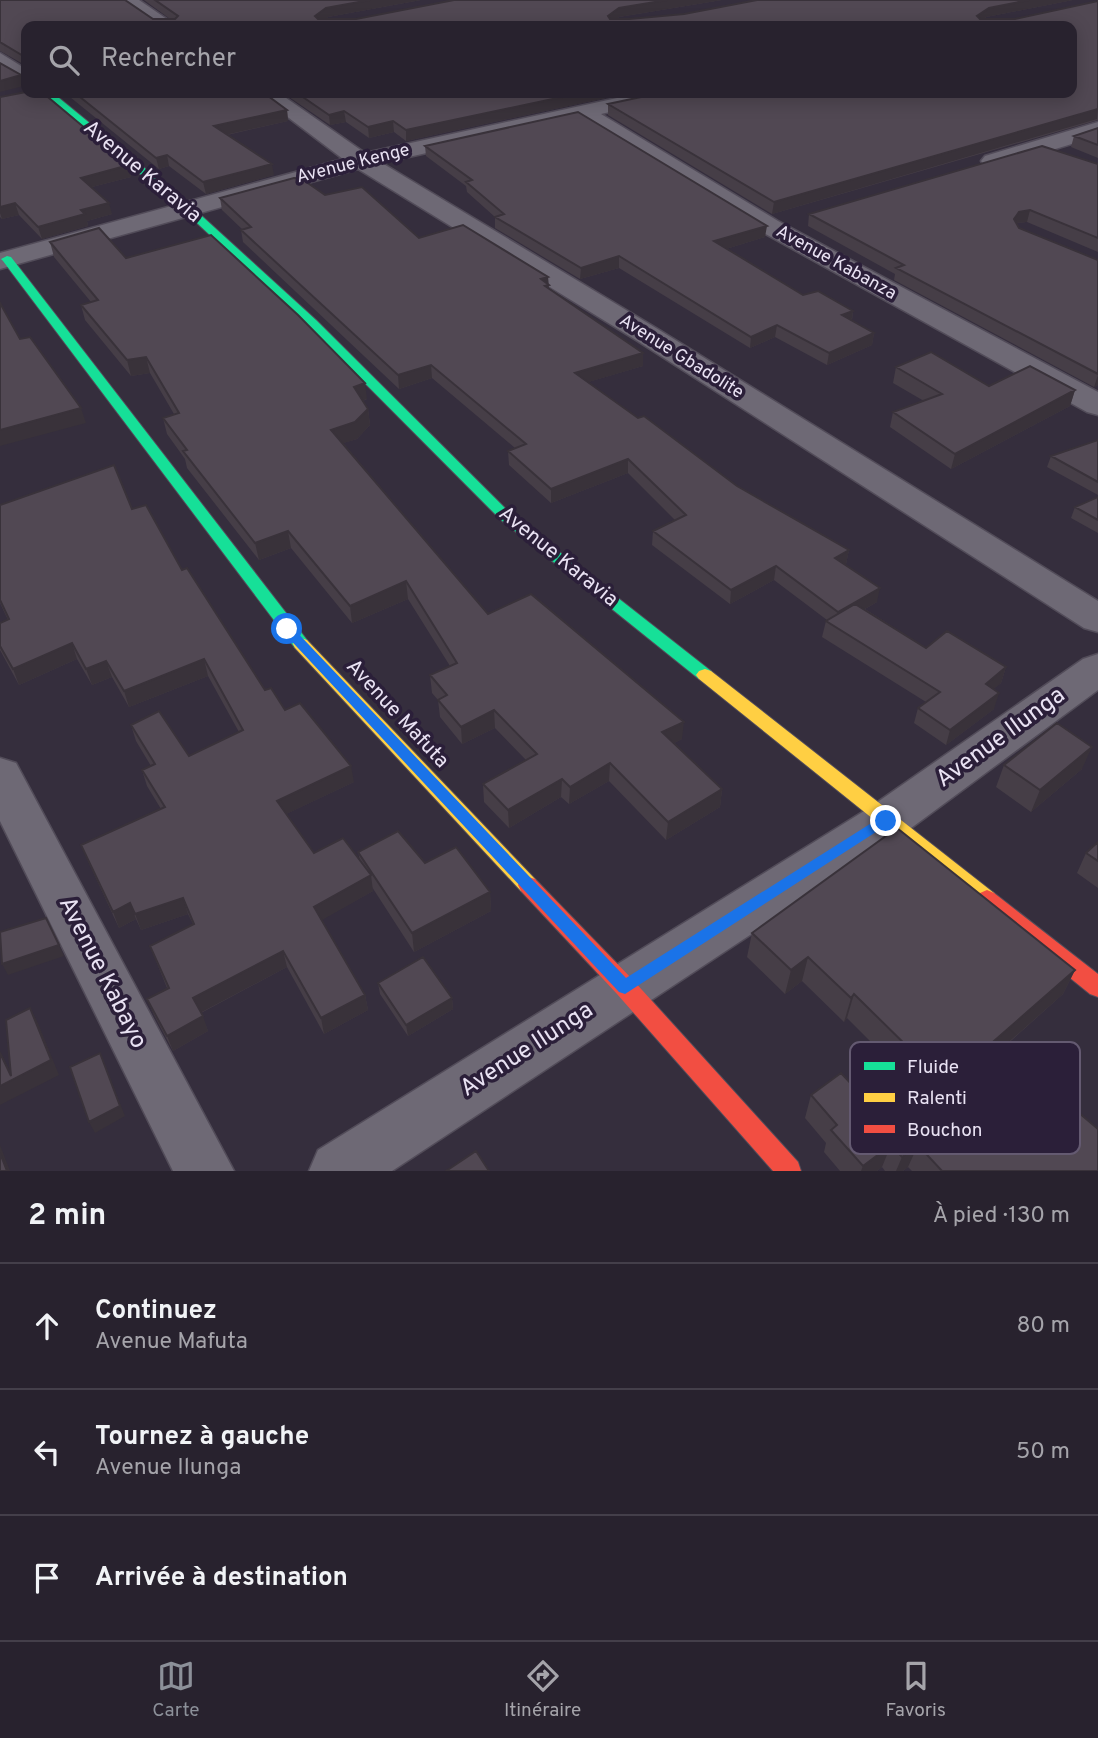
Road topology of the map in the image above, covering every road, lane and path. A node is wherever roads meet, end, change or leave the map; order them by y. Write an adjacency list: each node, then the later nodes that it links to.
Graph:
1 (127, 0): 2 (street)
2 (160, 21)
3 (0, 59): 4 (street)
4 (21, 74)
5 (21, 96): 6 (street)
6 (12, 98)
7 (54, 98): 16 (street, Avenue Karavia)
8 (273, 98): 13 (street, Avenue Gbadolite)
9 (644, 98): 10 (street, Avenue Kenge)
10 (580, 111): 13 (street, Avenue Kenge); 18 (street, Avenue Kabanza)
11 (1098, 129): 12 (street)
12 (1043, 147): 14 (street); 15 (street)
13 (361, 160): 16 (street, Avenue Kenge); 21 (street, Avenue Gbadolite)
14 (1076, 160)
15 (965, 170)
16 (188, 209): 19 (street, Avenue Kenge); 24 (street, Avenue Karavia)
17 (795, 219): 18 (street)
18 (769, 226): 20 (street, Avenue Kabanza)
19 (4, 260): 25 (street, Avenue Mafuta)
20 (1098, 405)
21 (1098, 619)
22 (1098, 669): 24 (street, Avenue Ilunga)
23 (0, 775): 27 (street, Avenue Kabayo)
24 (886, 821): 25 (street, Avenue Ilunga); 26 (street, Avenue Karavia)
25 (625, 987): 28 (street, Avenue Ilunga); 29 (street, Avenue Mafuta)
26 (1098, 987)
27 (204, 1171)
28 (339, 1171)
29 (789, 1171)

